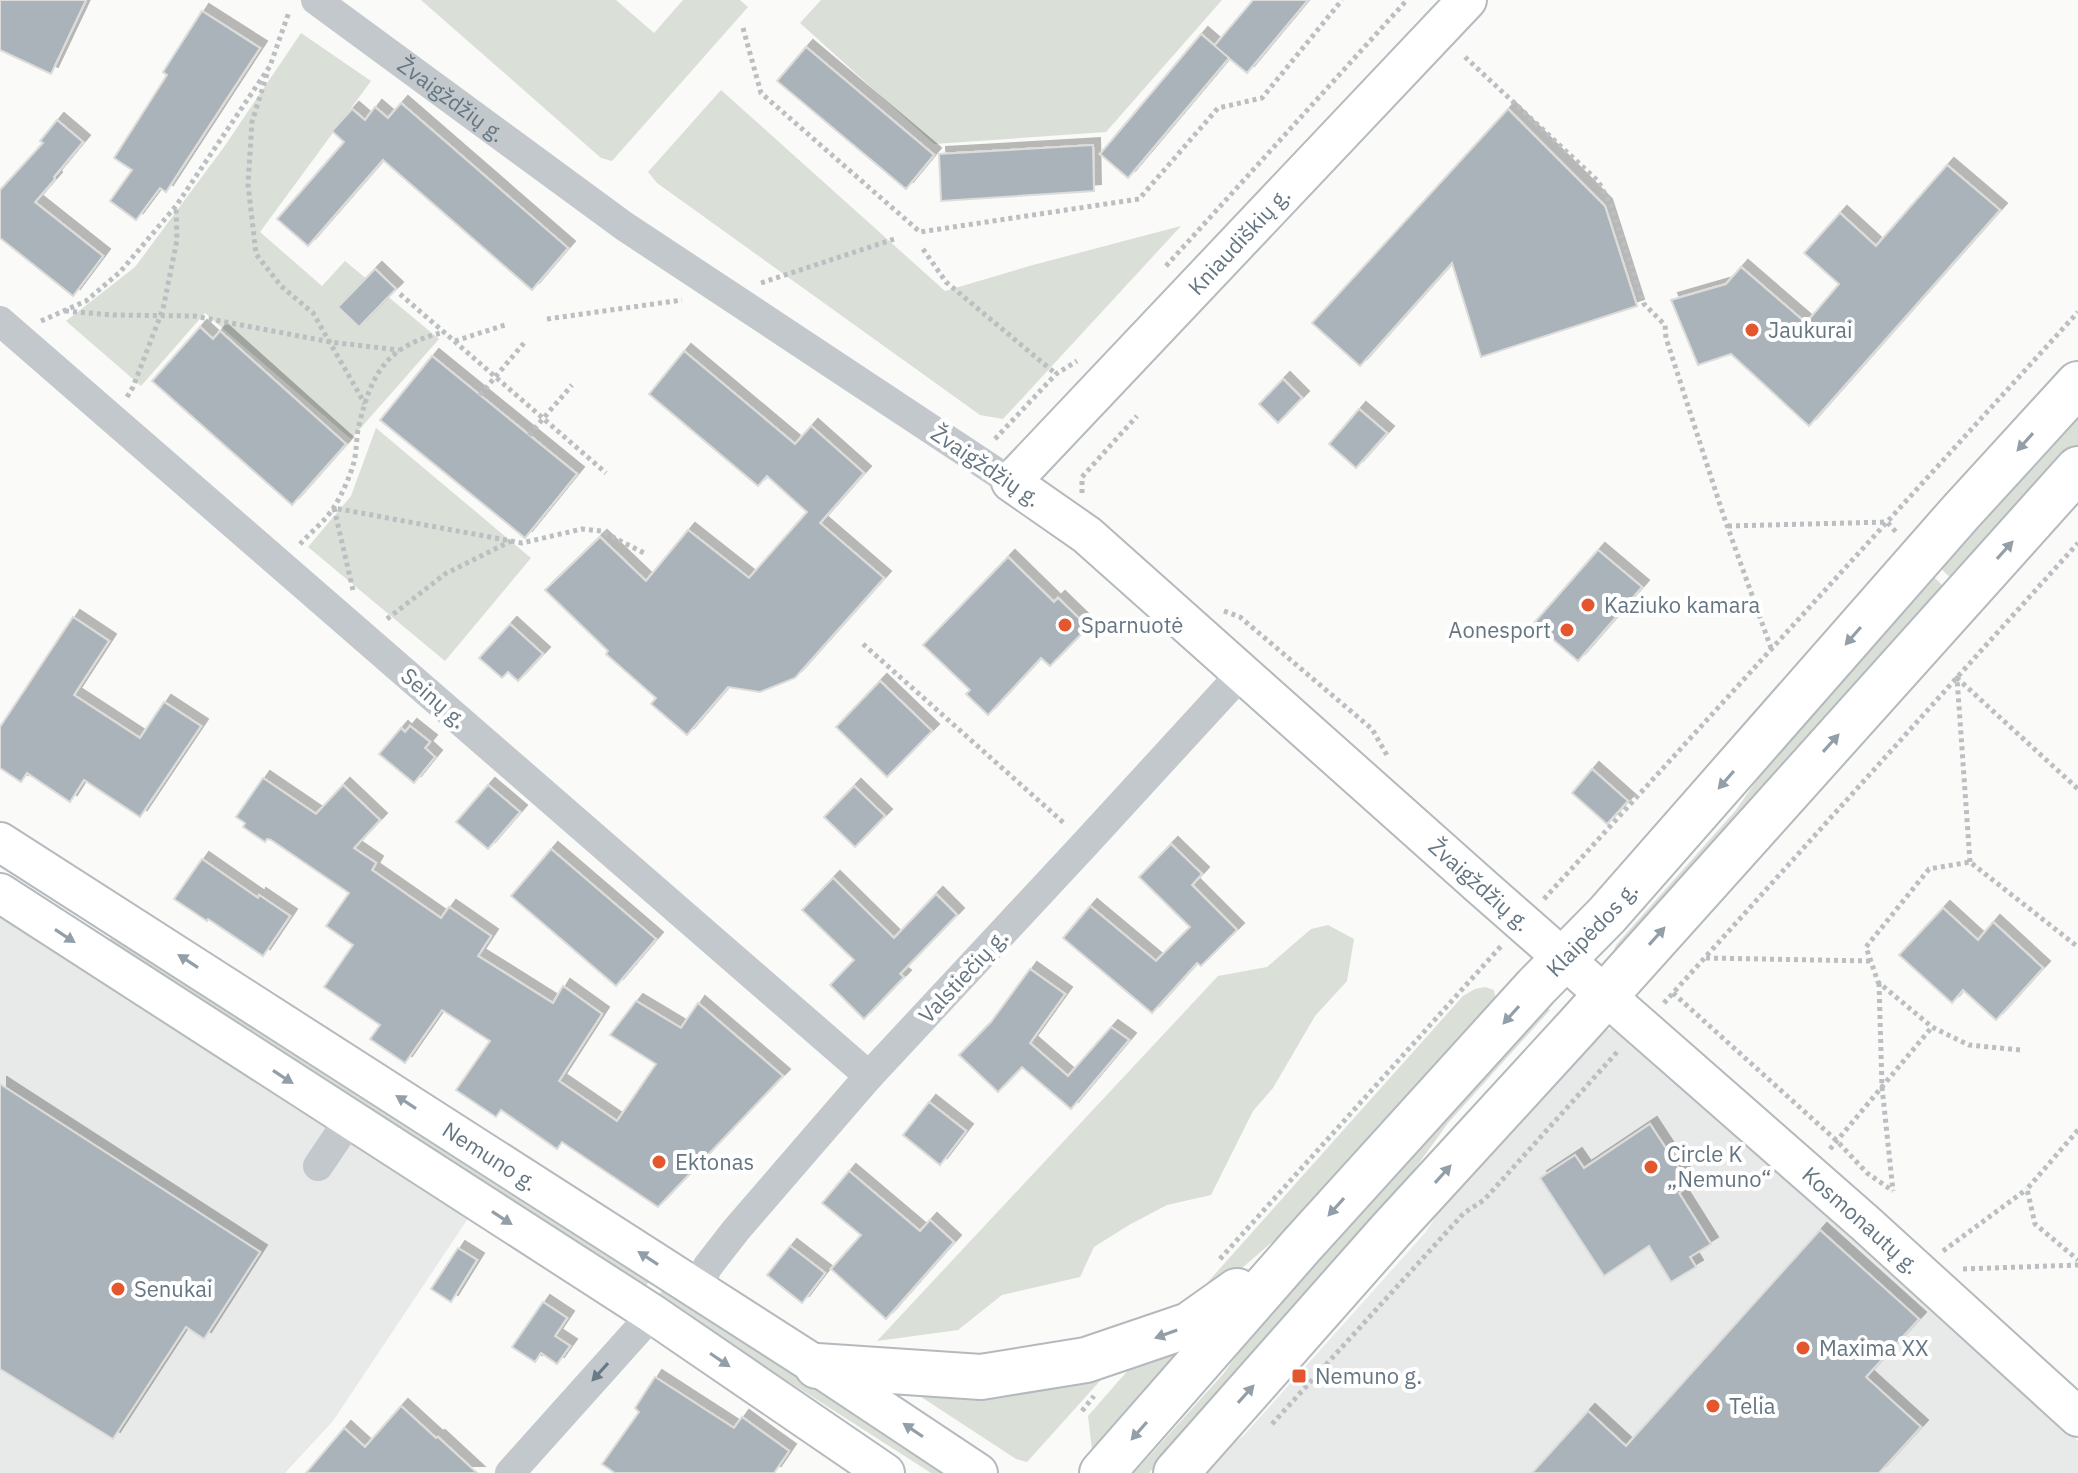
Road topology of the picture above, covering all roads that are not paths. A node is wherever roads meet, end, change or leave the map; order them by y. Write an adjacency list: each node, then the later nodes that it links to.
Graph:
1 (316, 0): 6 (street, Žvaigždžių g.)
2 (1467, 0): 6 (main road, Kniaudiškių g.)
3 (7, 327): 12 (street, Seinų g.)
4 (2078, 384): 10 (highway, Klaipėdos g., one-way to 10)
5 (2078, 469): 11 (highway, one-way to 5)
6 (1011, 482): 7 (main road, Žvaigždžių g.)
7 (1242, 673): 10 (main road, Žvaigždžių g.); 12 (street, Valstiečių g.)
8 (0, 842): 16 (main road, Nemuno g., one-way to 8)
9 (0, 893): 13 (main road, Nemuno g., one-way to 13)
10 (1564, 958): 11 (main road, Žvaigždžių g.); 15 (highway, Klaipėdos g., one-way to 15)
11 (1605, 994): 19 (main road, Kosmonautų g.); 24 (highway, one-way to 11)
12 (869, 1076): 16 (street, Valstiečių g.)
13 (349, 1120): 14 (street); 17 (main road, Nemuno g., one-way to 17)
14 (318, 1166)
15 (1301, 1246): 18 (highway, one-way to 18); 23 (highway, Klaipėdos g., one-way to 23)
16 (696, 1289): 18 (main road, Nemuno g.)
17 (651, 1313): 20 (street, one-way to 20); 21 (main road, Nemuno g., one-way to 21)
18 (817, 1366): 22 (main road, Nemuno g., one-way to 18)
19 (2078, 1417)
20 (510, 1473)
21 (885, 1473)
22 (978, 1473)
23 (1102, 1473)
24 (1176, 1473)

